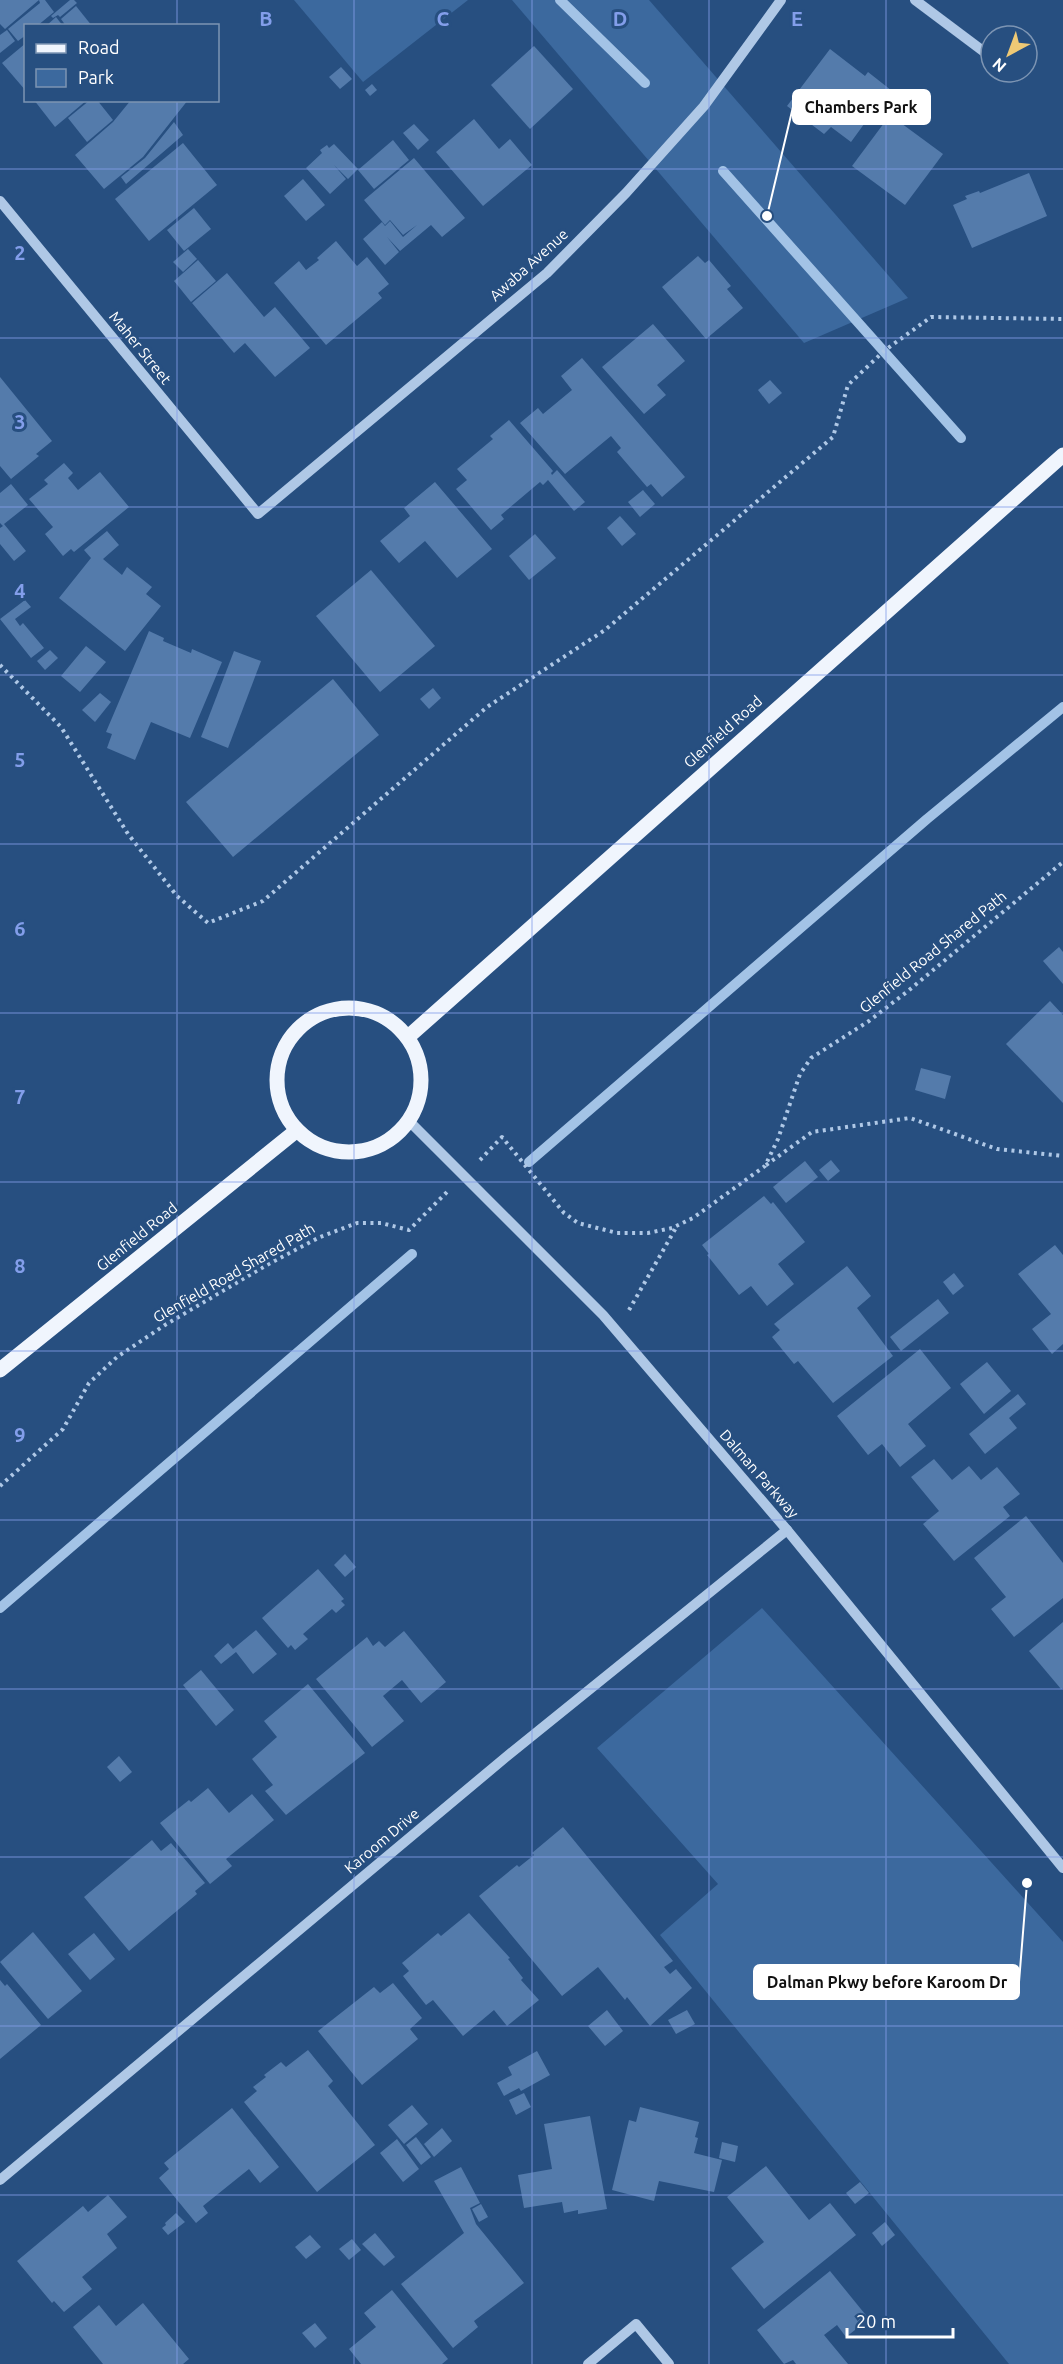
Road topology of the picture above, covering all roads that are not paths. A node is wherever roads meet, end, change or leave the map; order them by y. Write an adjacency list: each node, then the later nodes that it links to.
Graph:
1 (781, 0): 6 (street, Awaba Avenue)
2 (915, 0): 3 (street)
3 (979, 48)
4 (0, 201): 6 (street, Maher Street)
5 (1063, 455): 7 (main road, Glenfield Road)
6 (258, 514)
7 (408, 1038): 8 (main road); 9 (main road)
8 (409, 1121): 9 (main road); 11 (street, Dalman Parkway)
9 (296, 1131): 10 (main road, Glenfield Road)
10 (0, 1370)
11 (787, 1530): 12 (street, Dalman Parkway); 13 (street, Karoom Drive)
12 (1063, 1868)
13 (0, 2180)
14 (588, 2364): 15 (street)
15 (669, 2364)

